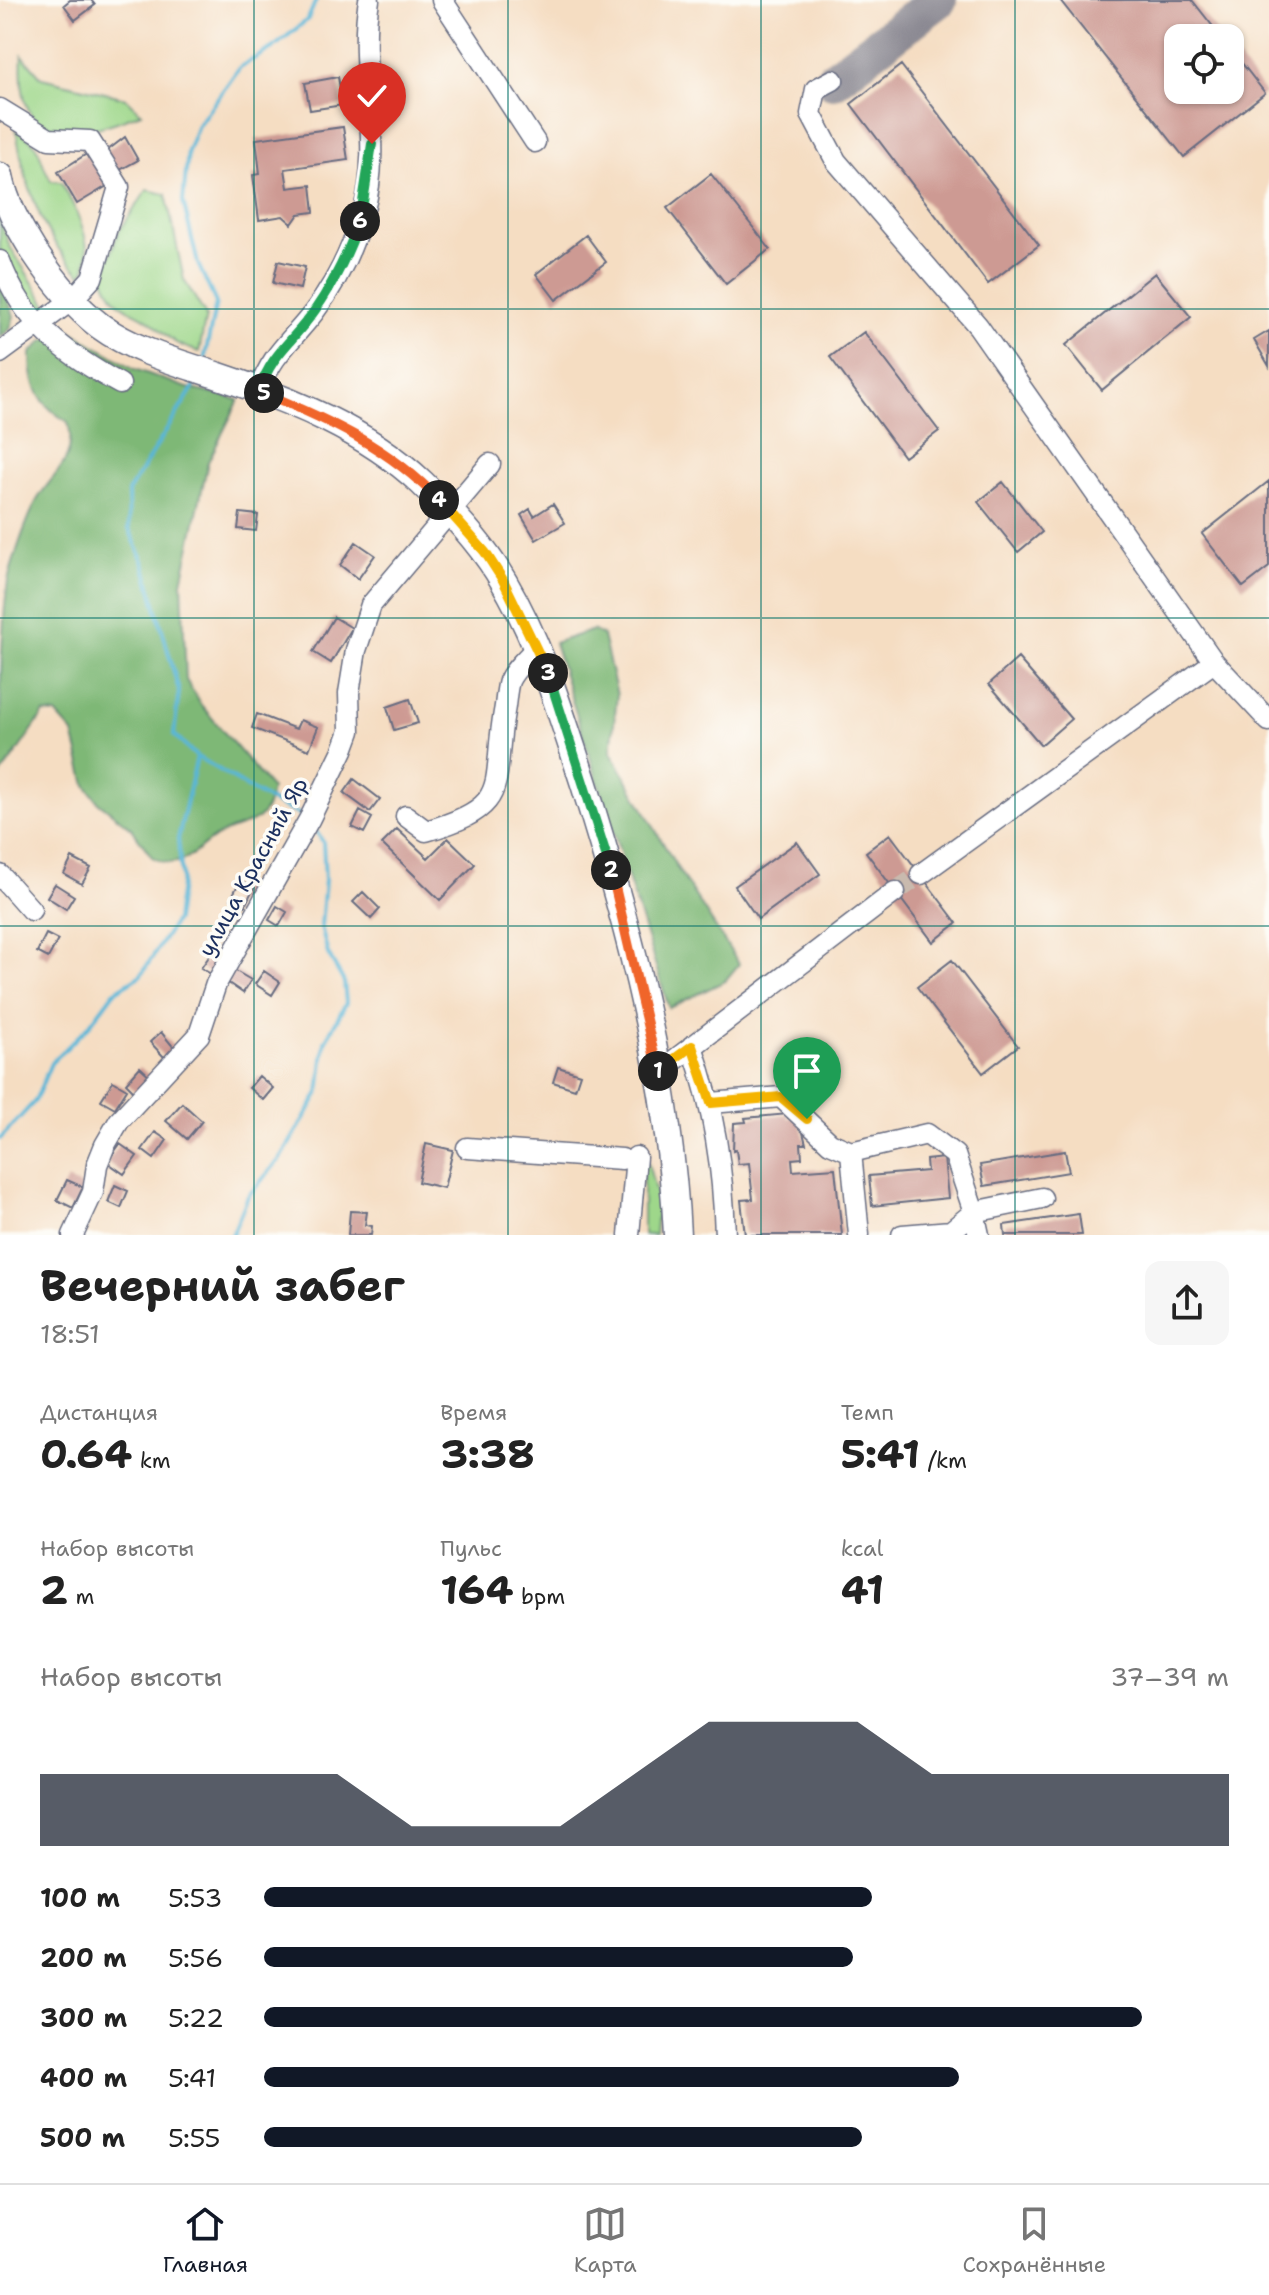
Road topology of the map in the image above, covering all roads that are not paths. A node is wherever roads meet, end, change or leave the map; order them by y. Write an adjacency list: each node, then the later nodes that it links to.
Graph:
1 (369, 0): 12 (street)
2 (442, 0): 5 (street)
3 (833, 80): 16 (street)
4 (0, 109): 8 (street)
5 (535, 142)
6 (0, 183): 8 (main road)
7 (0, 261): 9 (street)
8 (72, 300): 9 (street); 12 (main road)
9 (38, 327): 10 (street); 11 (street)
10 (0, 353)
11 (120, 384)
12 (259, 391): 14 (main road)
13 (490, 464): 14 (street, улица Красный Яр)
14 (451, 514): 15 (main road); 32 (street, улица Красный Яр)
15 (537, 647): 18 (street); 24 (main road)
16 (1214, 662): 17 (street); 19 (street)
17 (1268, 718)
18 (406, 816)
19 (921, 874)
20 (0, 875): 22 (street)
21 (895, 892): 23 (street)
22 (31, 910)
23 (692, 1046): 24 (street); 25 (street)
24 (659, 1072): 27 (main road)
25 (711, 1103): 28 (street); 35 (street)
26 (467, 1148): 29 (street)
27 (671, 1152): 29 (street); 34 (main road)
28 (851, 1152): 31 (street); 36 (street)
29 (625, 1159): 33 (street)
30 (1042, 1198): 31 (street)
31 (974, 1212): 37 (street); 38 (street)
32 (73, 1235)
33 (629, 1235)
34 (677, 1235)
35 (725, 1235)
36 (859, 1235)
37 (902, 1235)
38 (979, 1235)

